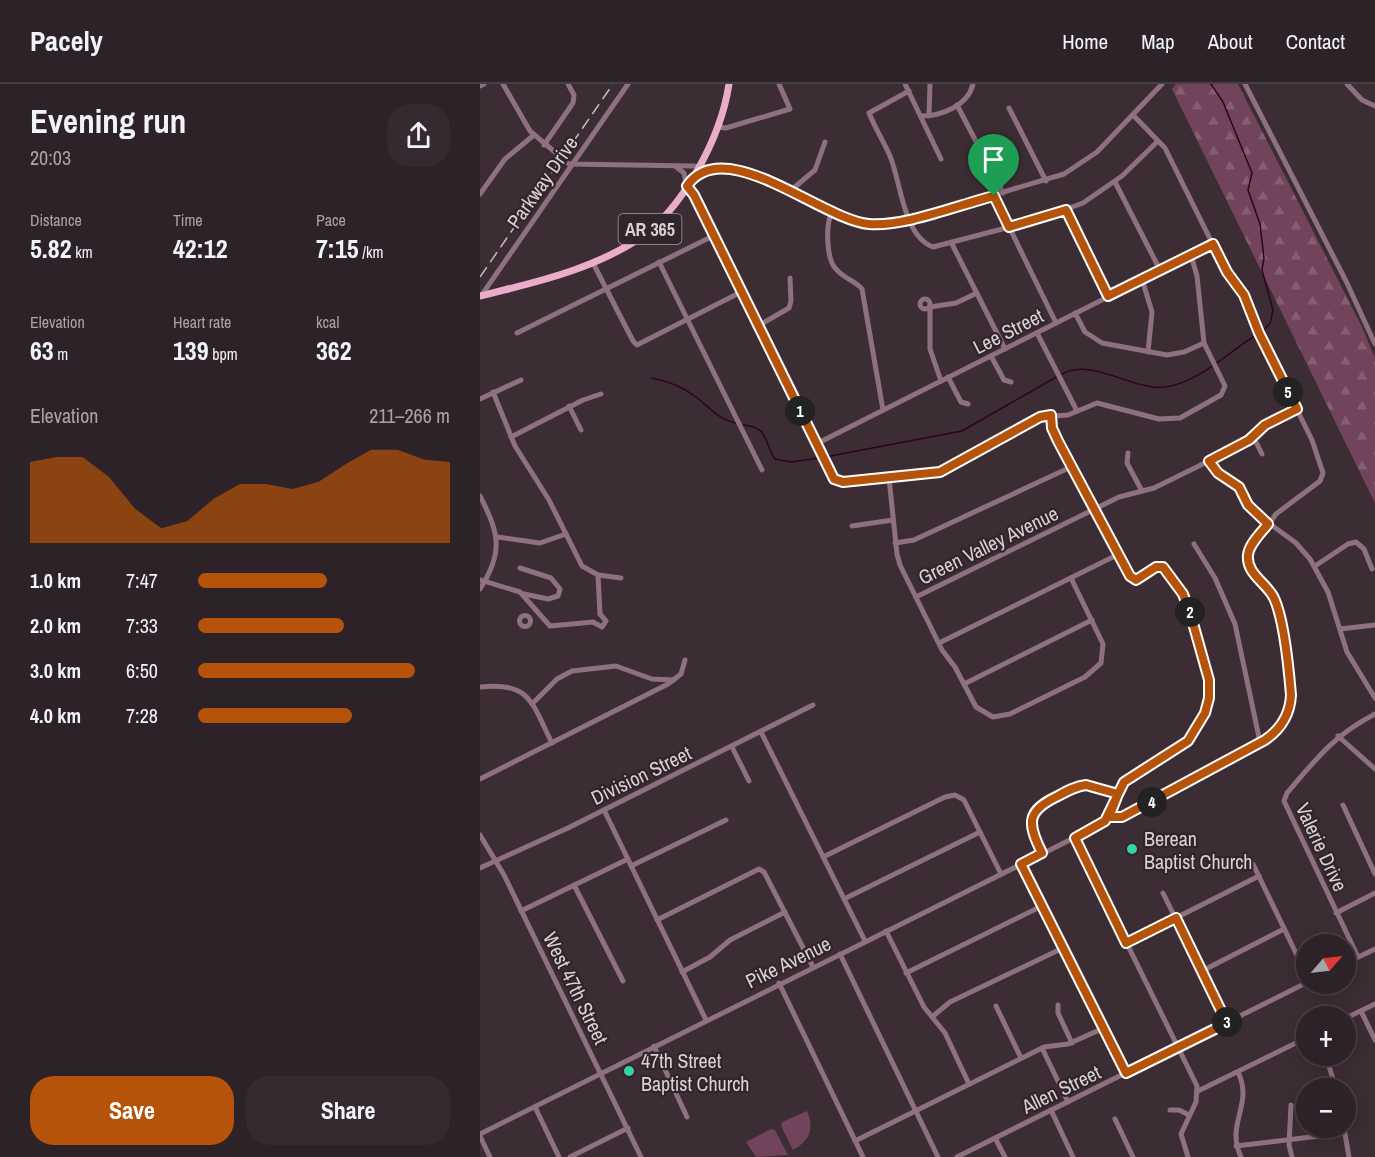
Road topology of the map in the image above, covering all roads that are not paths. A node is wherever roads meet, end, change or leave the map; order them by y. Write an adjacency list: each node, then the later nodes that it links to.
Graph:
1 (484, 84): 12 (street)
2 (503, 84): 22 (street)
3 (568, 84): 25 (street)
4 (628, 84): 26 (street, Parkway Drive)
5 (729, 84): 21 (main road, AR 365)
6 (778, 84): 21 (street)
7 (905, 84): 14 (street)
8 (930, 84): 19 (street)
9 (973, 84): 15 (street)
10 (1245, 84): 66 (street)
11 (1347, 84): 16 (street)
12 (480, 86)
13 (1159, 86): 20 (street)
14 (909, 91): 18 (street); 43 (street)
15 (957, 105): 19 (street); 38 (street)
16 (1375, 106)
17 (1009, 108): 34 (street)
18 (921, 116): 19 (street); 27 (street)
19 (929, 116)
20 (1134, 116): 23 (street); 34 (street)
21 (718, 127): 31 (main road, AR 365)
22 (534, 135): 25 (street); 39 (street)
23 (1158, 141): 35 (street); 47 (street)
24 (825, 142): 37 (street)
25 (544, 145): 28 (street)
26 (579, 155): 28 (street, Parkway Drive); 29 (street)
27 (941, 159)
28 (572, 165): 29 (street); 58 (street, Parkway Drive)
29 (586, 165): 30 (street)
30 (675, 166): 31 (street); 36 (street)
31 (700, 166): 32 (street); 33 (main road, AR 365)
32 (718, 168): 33 (street); 37 (street)
33 (692, 179): 36 (main road, AR 365)
34 (1046, 181): 38 (street)
35 (1115, 182): 41 (street); 51 (street)
36 (687, 186): 45 (street); 50 (main road, AR 365)
37 (790, 191): 42 (street)
38 (1003, 193): 40 (street)
39 (480, 194)
40 (994, 196): 43 (street); 44 (street)
41 (1066, 210): 44 (street); 57 (street)
42 (831, 214): 43 (street); 82 (street)
43 (909, 220): 46 (street)
44 (1009, 227): 46 (street); 61 (street)
45 (713, 236): 49 (street); 55 (street)
46 (952, 244): 56 (street)
47 (1213, 244): 48 (street, Lee Street); 81 (street)
48 (1191, 255): 51 (street, Lee Street); 65 (street)
49 (659, 262): 54 (street); 60 (street)
50 (593, 263): 54 (street); 58 (main road, AR 365, bridge)
51 (1160, 270): 53 (street, Lee Street)
52 (790, 278): 62 (street)
53 (1142, 279): 57 (street, Lee Street); 68 (street)
54 (606, 289): 60 (street); 63 (street)
55 (741, 292): 60 (street); 62 (street)
56 (977, 294): 67 (street); 73 (street)
57 (1108, 296): 59 (street, Lee Street)
58 (480, 297)
59 (1075, 313): 61 (street, Lee Street); 68 (street)
60 (688, 320): 93 (street)
61 (1056, 323): 64 (street, Lee Street)
62 (758, 326): 88 (street)
63 (518, 333)
64 (1037, 333): 67 (street, Lee Street); 83 (street)
65 (1204, 343): 68 (street); 83 (street)
66 (1375, 344)
67 (1005, 349): 69 (street, Lee Street)
68 (1148, 352)
69 (991, 356): 70 (street, Lee Street); 72 (street)
70 (948, 377): 73 (street, Lee Street); 79 (street)
71 (521, 380): 76 (street)
72 (1004, 380): 74 (street); 75 (street)
73 (941, 381): 82 (street, Lee Street)
74 (1011, 382)
75 (1000, 388)
76 (493, 392): 78 (street); 87 (street)
77 (601, 394): 80 (street)
78 (480, 399)
79 (968, 404)
80 (569, 406): 85 (street); 87 (street)
81 (1297, 409): 86 (street, Green Valley Avenue); 99 (street)
82 (883, 410): 88 (street, Lee Street)
83 (1077, 411): 84 (street)
84 (1051, 415): 92 (street); 94 (street)
85 (581, 430)
86 (1253, 436): 90 (street); 91 (street, Green Valley Avenue)
87 (511, 437): 101 (street)
88 (816, 444): 94 (street)
89 (1128, 453): 95 (street)
90 (1262, 454)
91 (1209, 461): 95 (street, Green Valley Avenue); 99 (street)
92 (1071, 467): 97 (street); 103 (street)
93 (762, 470)
94 (889, 478): 98 (street)
95 (1142, 491): 97 (street, Green Valley Avenue)
96 (480, 496): 102 (street)
97 (1094, 509): 105 (street); 115 (street, Green Valley Avenue)
98 (893, 520): 100 (street); 103 (street)
99 (1268, 524): 106 (street); 134 (street, Pike Avenue)
100 (852, 526)
101 (566, 534): 102 (street); 109 (street)
102 (497, 537): 112 (street)
103 (896, 543): 115 (street)
104 (1194, 544): 134 (street)
105 (1117, 555): 111 (street); 140 (street)
106 (1315, 566): 108 (street); 122 (street)
107 (520, 568): 114 (street)
108 (1372, 569)
109 (598, 574): 110 (street); 116 (street)
110 (621, 578)
111 (1071, 578): 119 (street); 123 (street)
112 (483, 581): 113 (street); 114 (street)
113 (480, 589)
114 (523, 593): 117 (street)
115 (916, 597): 123 (street)
116 (600, 614): 120 (street); 120 (street)
117 (540, 616): 118 (street); 120 (street)
118 (533, 620)
119 (1092, 620): 126 (street); 126 (street)
120 (593, 622)
121 (1375, 625): 122 (street)
122 (1340, 629): 128 (street)
123 (939, 643): 126 (street)
124 (685, 660): 125 (street)
125 (674, 680): 129 (street); 135 (street)
126 (964, 684)
127 (480, 687): 129 (street)
128 (1375, 698)
129 (532, 704): 135 (street)
130 (813, 705): 132 (street, Division Street)
131 (1375, 714): 133 (street, Valerie Drive)
132 (761, 732): 136 (street, Division Street); 149 (street)
133 (1338, 736): 137 (street); 166 (street, Valerie Drive)
134 (1260, 742): 143 (street, Pike Avenue)
135 (552, 743): 138 (street)
136 (732, 747): 139 (street); 142 (street, Division Street)
137 (1375, 769)
138 (480, 779)
139 (749, 781)
140 (1118, 794): 143 (street); 148 (street)
141 (1343, 805): 157 (street)
142 (604, 810): 150 (street); 151 (street, Division Street)
143 (1109, 817): 147 (street, Pike Avenue)
144 (726, 820): 154 (street)
145 (980, 832): 149 (street); 156 (street); 162 (street)
146 (480, 835): 151 (street, West 47th Street)
147 (1075, 838): 148 (street, Pike Avenue); 172 (street)
148 (1042, 853): 152 (street, Pike Avenue)
149 (823, 857): 162 (street)
150 (628, 859): 154 (street); 159 (street)
151 (496, 861): 155 (street, Division Street); 164 (street, West 47th Street)
152 (1021, 864): 156 (street, Pike Avenue); 163 (street)
153 (1253, 864): 158 (street)
154 (631, 866): 168 (street)
155 (480, 868)
156 (1001, 874): 170 (street, Pike Avenue)
157 (1375, 874)
158 (1259, 876): 167 (street); 169 (street)
159 (574, 885): 164 (street); 182 (street)
160 (1163, 893): 167 (street)
161 (1375, 893): 166 (street)
162 (844, 899): 171 (street)
163 (1042, 906): 173 (street); 181 (street)
164 (521, 911): 201 (street, West 47th Street)
165 (785, 912): 168 (street); 178 (street); 180 (street)
166 (1336, 913): 177 (street, Valerie Drive)
167 (1176, 918): 172 (street); 179 (street)
168 (657, 920): 180 (street)
169 (1284, 929): 176 (street); 179 (street)
170 (886, 931): 171 (street, Pike Avenue); 181 (street)
171 (865, 941): 175 (street, Pike Avenue)
172 (1126, 943): 198 (street)
173 (1063, 948): 190 (street); 193 (street)
174 (1375, 949): 177 (street)
175 (840, 954): 178 (street, Pike Avenue); 209 (street)
176 (1296, 954)
177 (1358, 957)
178 (813, 967): 183 (street, Pike Avenue)
179 (1202, 971): 192 (street)
180 (682, 972): 191 (street)
181 (906, 973): 190 (street)
182 (623, 981)
183 (779, 983): 191 (street, Pike Avenue); 221 (street)
184 (1296, 988): 192 (street, Allen Street)
185 (1375, 1004): 188 (street)
186 (1058, 1005): 195 (street)
187 (996, 1006): 200 (street)
188 (1361, 1011): 189 (street); 194 (street)
189 (1356, 1013)
190 (932, 1017): 204 (street)
191 (706, 1020): 197 (street, Pike Avenue)
192 (1227, 1023): 198 (street, Allen Street)
193 (1104, 1028): 195 (street); 203 (street)
194 (1375, 1040)
195 (1072, 1043): 199 (street)
196 (1296, 1043): 202 (street)
197 (654, 1046): 201 (street, Pike Avenue); 213 (street)
198 (1178, 1047): 203 (street, Allen Street); 205 (street)
199 (1042, 1048): 200 (street); 206 (street)
200 (1021, 1058): 204 (street)
201 (601, 1072): 208 (street, Pike Avenue); 215 (street, West 47th Street)
202 (1238, 1072): 205 (street); 222 (street)
203 (1126, 1073): 206 (street, Allen Street)
204 (969, 1084): 209 (street)
205 (1198, 1091): 212 (street)
206 (1068, 1102): 210 (street, Allen Street)
207 (1291, 1105): 220 (street)
208 (535, 1107): 216 (street, Pike Avenue); 224 (street)
209 (917, 1110): 221 (street); 228 (street)
210 (1051, 1110): 217 (street, Allen Street); 231 (street)
211 (1170, 1110): 212 (street)
212 (1189, 1114): 233 (street)
213 (687, 1117)
214 (1115, 1119): 232 (street)
215 (628, 1128): 225 (street); 226 (street, West 47th Street)
216 (480, 1135): 223 (street)
217 (995, 1138): 229 (street, Allen Street); 230 (street)
218 (1296, 1138): 220 (street)
219 (1345, 1138): 236 (street)
220 (1289, 1139): 222 (street); 235 (street)
221 (855, 1141): 227 (street)
222 (1236, 1146): 234 (street)
223 (490, 1157)
224 (559, 1157)
225 (570, 1157)
226 (642, 1157)
227 (862, 1157)
228 (938, 1157)
229 (957, 1157)
230 (1005, 1157)
231 (1073, 1157)
232 (1133, 1157)
233 (1188, 1157)
234 (1241, 1157)
235 (1292, 1157)
236 (1349, 1157)

